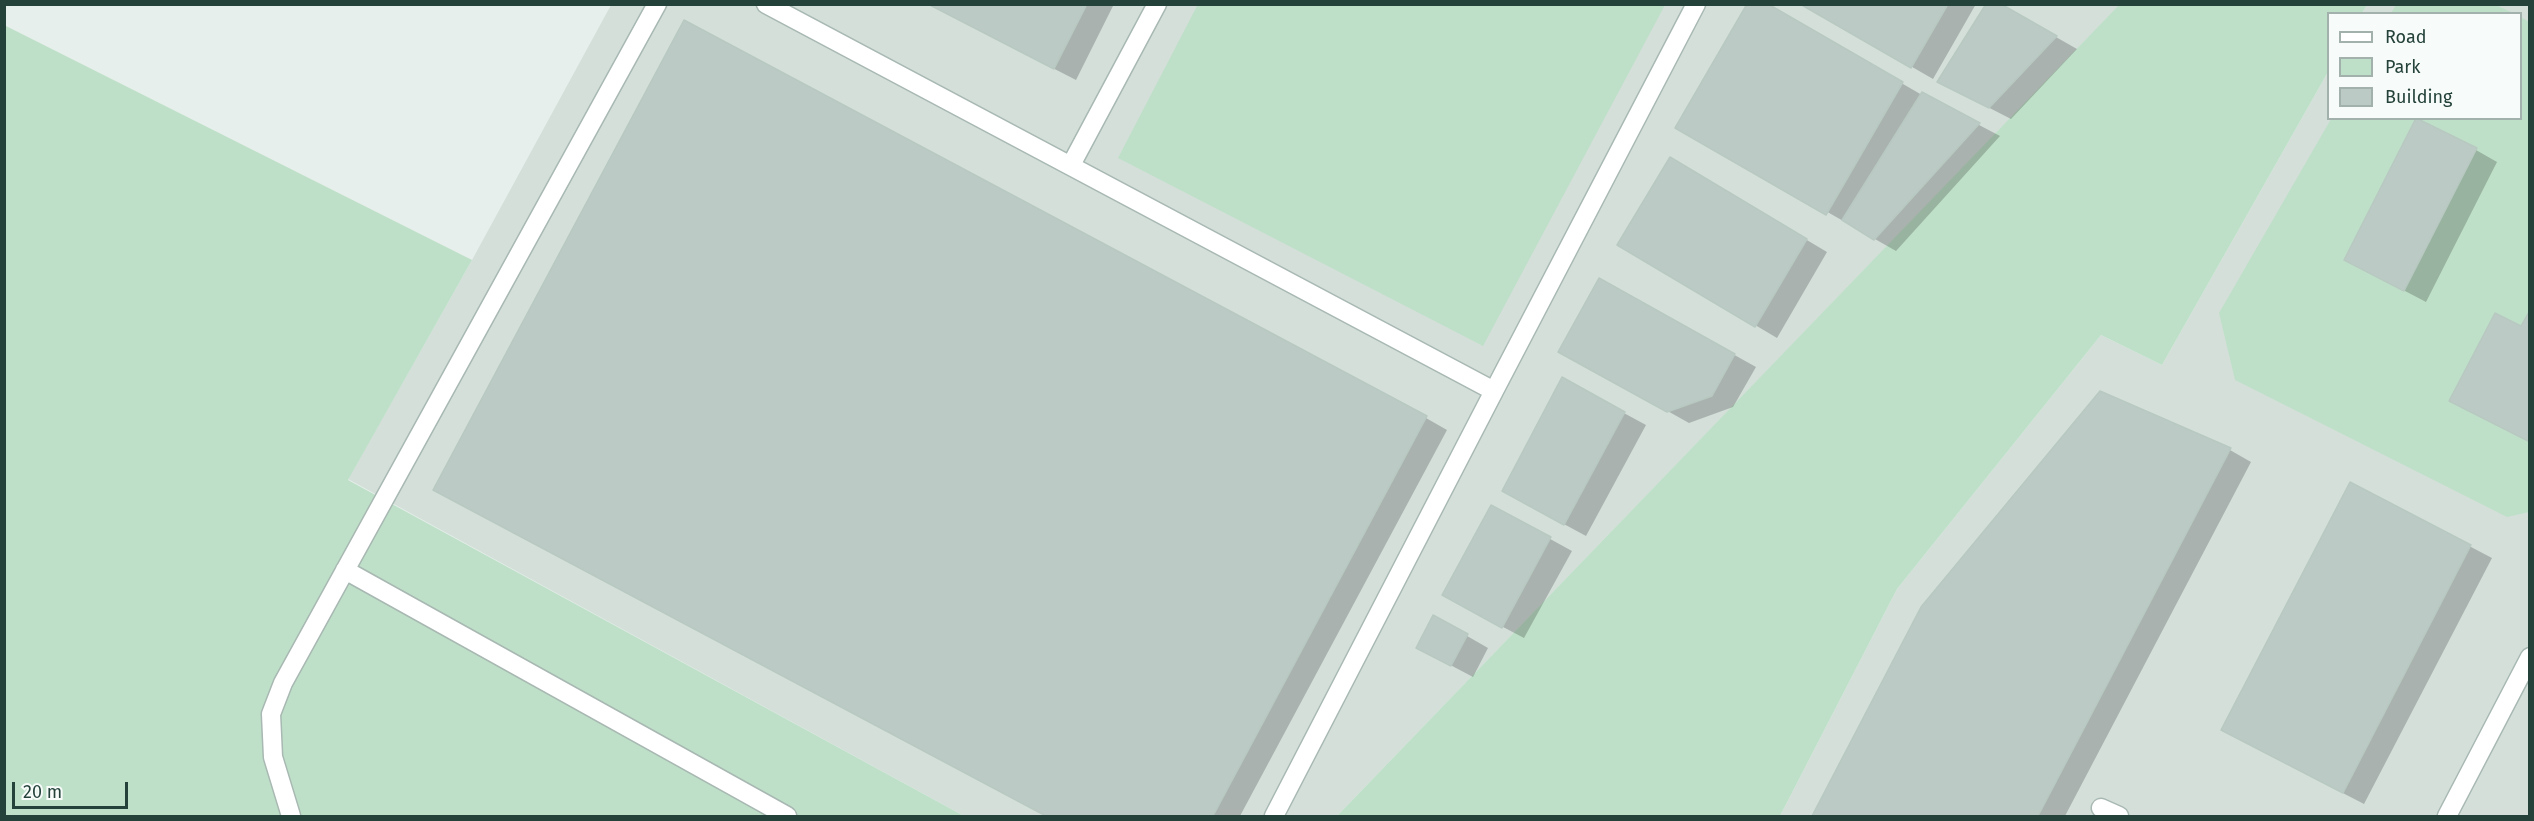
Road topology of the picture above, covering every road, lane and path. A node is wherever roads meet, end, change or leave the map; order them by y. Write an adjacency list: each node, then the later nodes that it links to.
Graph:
1 (657, 4): 7 (street)
2 (766, 4): 5 (street)
3 (1157, 4): 5 (street)
4 (1696, 4): 6 (street)
5 (1071, 165): 6 (street)
6 (1494, 391): 12 (street)
7 (345, 570): 10 (street); 11 (street)
8 (2529, 657): 14 (street)
9 (2101, 808): 13 (street)
10 (291, 816)
11 (787, 816)
12 (1274, 816)
13 (2119, 816)
14 (2447, 816)

